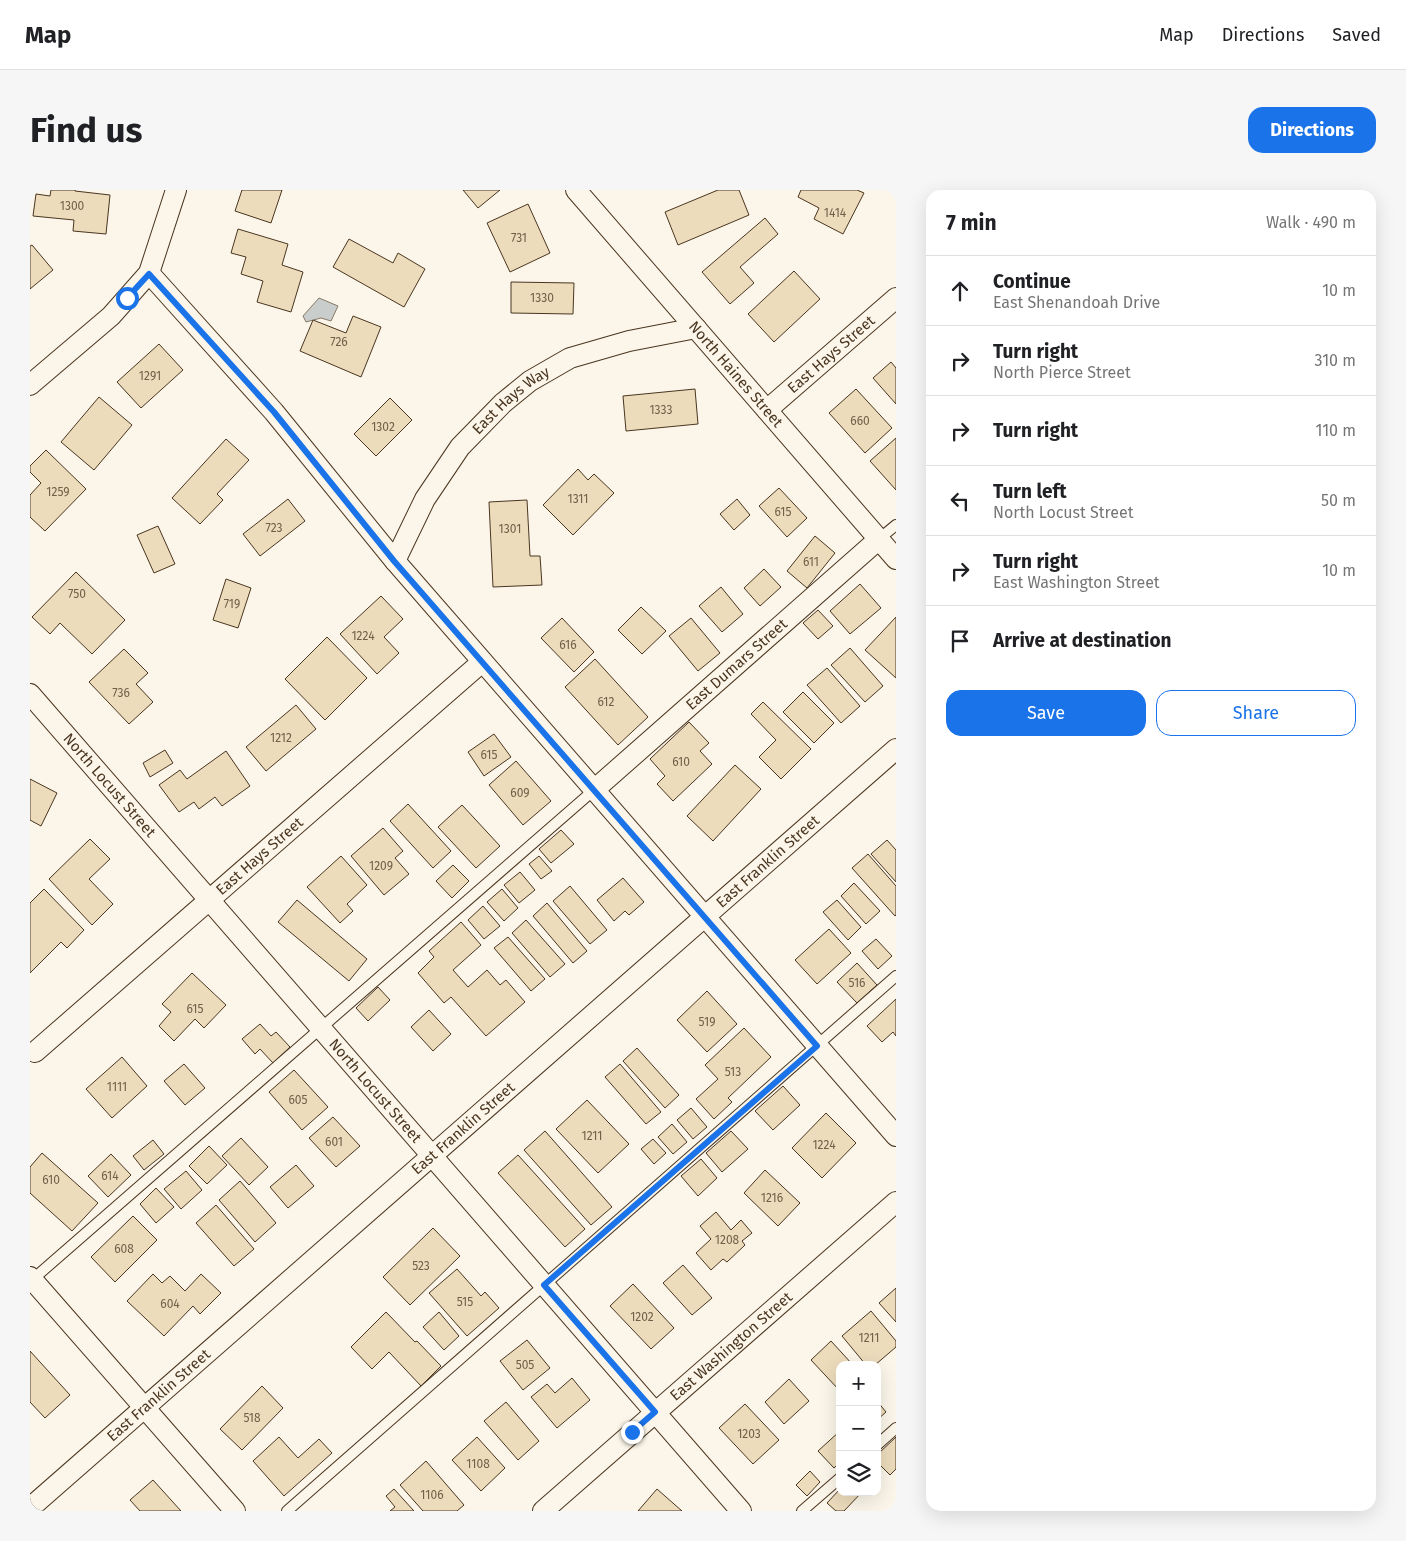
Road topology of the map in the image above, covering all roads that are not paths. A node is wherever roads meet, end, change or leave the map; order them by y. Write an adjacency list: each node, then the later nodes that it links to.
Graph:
1 (176, 190): 3 (street)
2 (576, 190): 5 (street, North Haines Street)
3 (149, 274): 6 (street); 11 (street)
4 (896, 298): 7 (street, East Hays Street)
5 (696, 328): 7 (street, North Haines Street); 11 (street, East Hays Way)
6 (30, 385)
7 (767, 410): 9 (street, North Haines Street)
8 (896, 525): 9 (lane)
9 (879, 540): 10 (street, North Haines Street); 15 (street, East Dumars Street)
10 (896, 559)
11 (394, 561): 12 (street)
12 (482, 662): 15 (street); 16 (street, East Hays Street)
13 (30, 694): 16 (street, North Locust Street)
14 (896, 748): 17 (street, East Franklin Street)
15 (594, 790): 17 (street); 19 (lane)
16 (208, 900): 19 (street, North Locust Street); 21 (street, East Hays Street)
17 (704, 916): 20 (street); 23 (street, East Franklin Street)
18 (896, 976): 20 (lane)
19 (320, 1029): 23 (street, North Locust Street); 25 (lane)
20 (817, 1046): 22 (street); 26 (lane)
21 (35, 1052)
22 (896, 1136)
23 (431, 1156): 26 (street, North Locust Street); 27 (street, East Franklin Street)
24 (896, 1202): 28 (street, East Washington Street)
25 (31, 1278): 27 (street)
26 (544, 1285): 28 (street, North Locust Street); 34 (lane)
27 (144, 1408): 32 (street, East Franklin Street); 33 (street)
28 (655, 1412): 35 (street, East Washington Street); 36 (street, North Locust Street)
29 (896, 1428): 30 (lane)
30 (881, 1441)
31 (836, 1481): 37 (lane)
32 (30, 1508)
33 (235, 1511)
34 (287, 1511)
35 (543, 1511)
36 (741, 1511)
37 (802, 1511)

